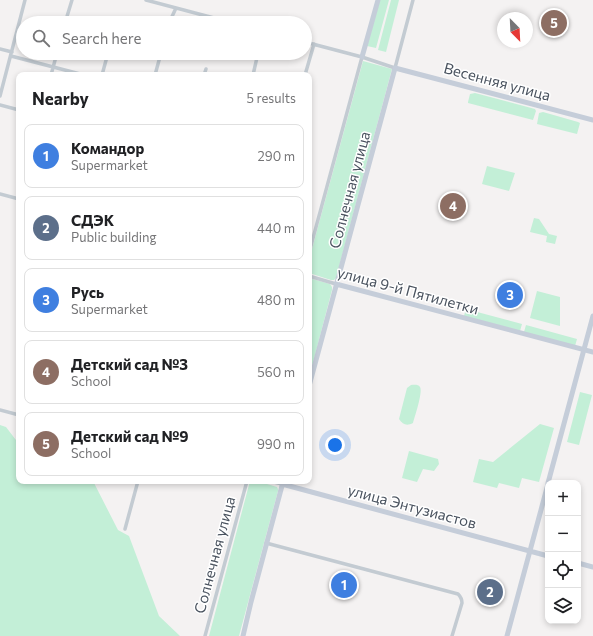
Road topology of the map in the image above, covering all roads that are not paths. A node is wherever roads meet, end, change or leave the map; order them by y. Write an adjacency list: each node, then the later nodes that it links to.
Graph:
1 (20, 0): 6 (street)
2 (72, 0): 9 (street)
3 (146, 0): 7 (street)
4 (378, 0): 18 (street)
5 (413, 0): 26 (street, Солнечная улица)
6 (25, 1): 8 (street)
7 (176, 8): 10 (street); 11 (street)
8 (21, 16)
9 (67, 16)
10 (172, 16)
11 (206, 16)
12 (16, 35): 16 (street)
13 (314, 44): 15 (street); 18 (street)
14 (0, 48): 16 (street)
15 (312, 51)
16 (11, 54): 17 (street); 35 (street)
17 (16, 56)
18 (362, 57): 26 (street); 41 (street, Солнечная улица)
19 (30, 60): 25 (street)
20 (55, 60): 25 (street)
21 (106, 60): 30 (street)
22 (159, 60): 31 (street)
23 (256, 60): 33 (street)
24 (309, 60): 34 (street)
25 (53, 67): 28 (street); 29 (street)
26 (395, 68): 38 (street, Весенняя улица); 43 (street, Солнечная улица)
27 (206, 69): 32 (street)
28 (52, 72)
29 (72, 72)
30 (103, 72)
31 (156, 72)
32 (205, 72)
33 (254, 72)
34 (306, 72)
35 (0, 96)
36 (0, 105): 37 (street)
37 (16, 109)
38 (593, 120)
39 (0, 194): 40 (street)
40 (16, 198)
41 (312, 242)
42 (312, 277): 43 (street, улица 9-й Пятилетки)
43 (336, 284): 45 (street, улица 9-й Пятилетки); 47 (street, Солнечная улица)
44 (593, 316): 45 (street)
45 (584, 350): 46 (street, улица 9-й Пятилетки); 50 (street)
46 (593, 352)
47 (312, 375)
48 (0, 410): 49 (street)
49 (16, 414)
50 (549, 480)
51 (137, 484): 56 (street)
52 (246, 484): 62 (street, Солнечная улица)
53 (283, 484): 57 (street)
54 (287, 484): 58 (street, улица Энтузиастов)
55 (545, 495): 58 (street)
56 (125, 529)
57 (266, 543): 63 (street); 64 (street)
58 (530, 551): 59 (street, улица Энтузиастов); 65 (street)
59 (545, 555)
60 (581, 564): 61 (street)
61 (593, 567)
62 (205, 636)
63 (243, 636)
64 (452, 636)
65 (507, 636)

